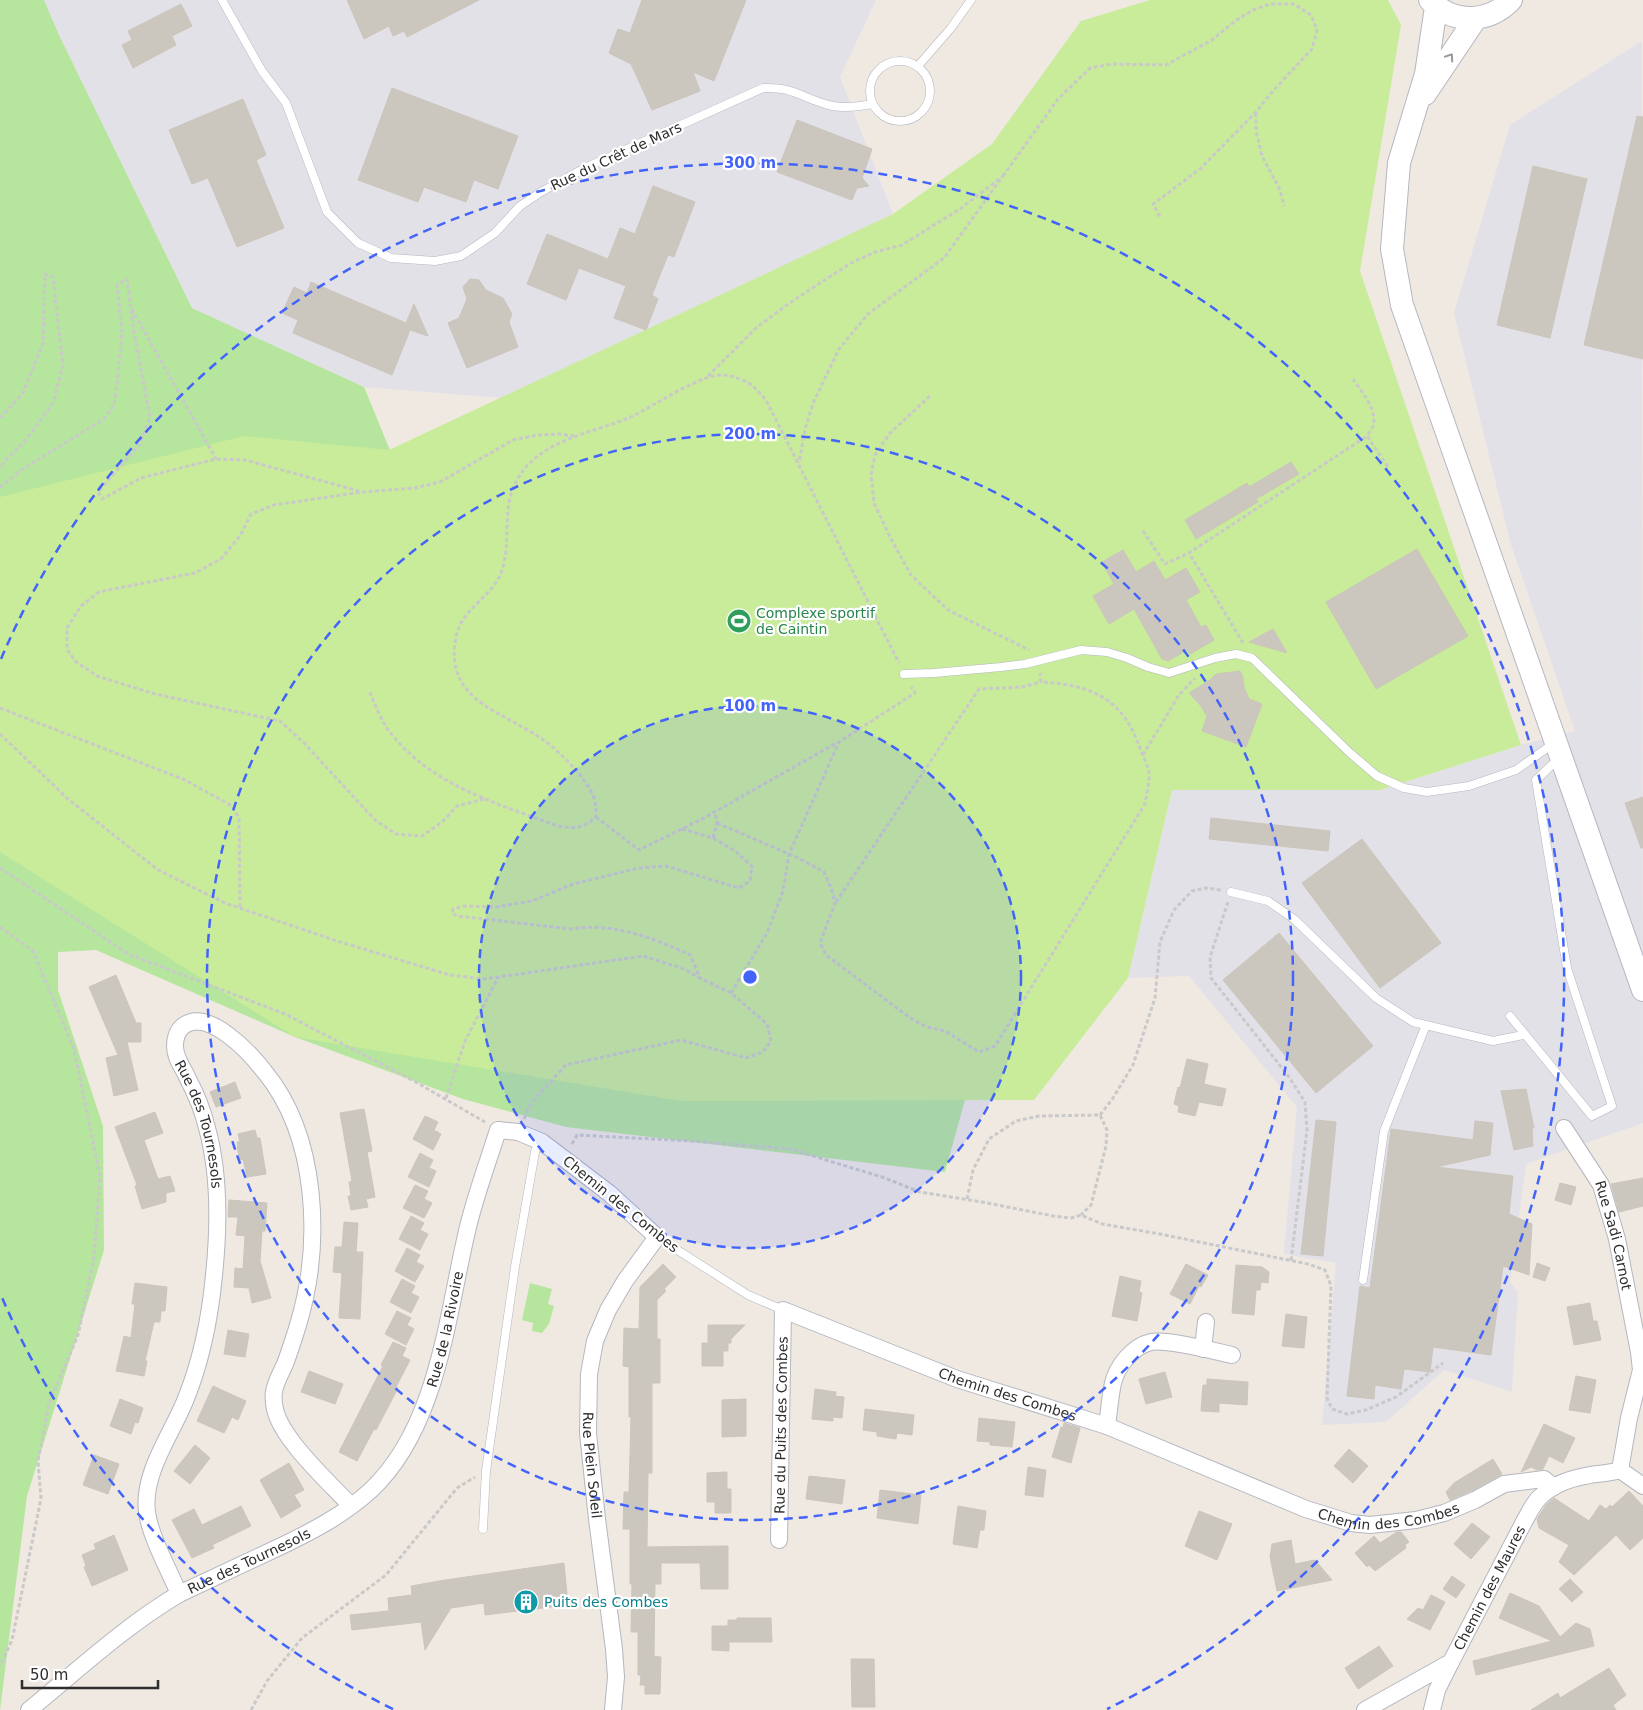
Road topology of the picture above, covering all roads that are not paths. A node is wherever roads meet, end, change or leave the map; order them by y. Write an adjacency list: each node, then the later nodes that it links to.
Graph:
1 (222, 0): 7 (lane, Rue du Crêt de Mars)
2 (971, 0): 6 (lane)
3 (1511, 0): 5 (main road)
4 (1433, 3): 5 (main road); 8 (main road)
5 (1476, 18): 8 (main road, one-way to 5)
6 (918, 66): 7 (lane); 7 (lane)
7 (872, 104)
8 (1414, 112): 10 (main road)
9 (904, 674): 10 (lane)
10 (1558, 749): 12 (main road); 15 (lane)
11 (1231, 892): 14 (lane)
12 (1643, 990)
13 (1510, 1016): 15 (lane)
14 (1426, 1025): 15 (lane); 20 (lane)
15 (1523, 1035)
16 (1564, 1128): 26 (street, Rue Sadi Carnot)
17 (498, 1130): 18 (street, Chemin des Combes); 29 (street, Rue de la Rivoire)
18 (539, 1140): 19 (street, Chemin des Combes); 30 (lane)
19 (657, 1237): 21 (lane, Chemin des Combes); 35 (street, Rue Plein Soleil)
20 (1363, 1280)
21 (783, 1310): 25 (street, Chemin des Combes); 31 (street, Rue du Puits des Combes)
22 (1206, 1322): 23 (street)
23 (1204, 1349): 24 (street); 25 (street)
24 (1232, 1355)
25 (1107, 1426): 28 (street, Chemin des Combes)
26 (1620, 1470): 27 (street); 28 (street)
27 (1643, 1486)
28 (1554, 1487): 33 (street, Chemin des Maures)
29 (351, 1506): 32 (street, Rue des Tournesols); 32 (street, Rue des Tournesols)
30 (483, 1529)
31 (779, 1540)
32 (179, 1594): 34 (street)
33 (1451, 1662): 36 (street, Chemin des Maures); 37 (street)
34 (29, 1710)
35 (613, 1710)
36 (1365, 1710)
37 (1432, 1710)

